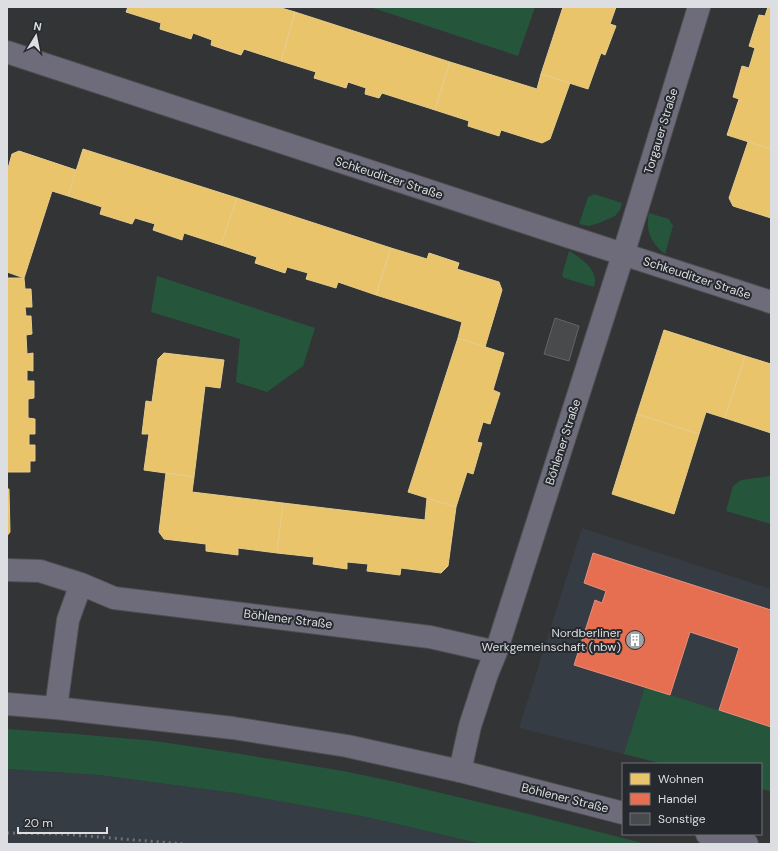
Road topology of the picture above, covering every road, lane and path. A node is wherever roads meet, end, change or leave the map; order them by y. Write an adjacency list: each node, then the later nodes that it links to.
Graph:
1 (699, 7): 3 (street, Torgauer Straße)
2 (7, 52): 3 (street, Schkeuditzer Straße)
3 (623, 255): 4 (street, Schkeuditzer Straße); 7 (street, Böhlener Straße)
4 (771, 302)
5 (7, 570): 6 (street, Böhlener Straße)
6 (81, 584): 7 (street, Böhlener Straße); 9 (street)
7 (496, 652): 10 (street, Böhlener Straße)
8 (7, 704): 9 (street, Böhlener Straße)
9 (56, 708): 10 (street, Böhlener Straße)
10 (460, 771): 11 (street, Böhlener Straße)
11 (622, 813)
12 (711, 835): 13 (street)
13 (747, 844)

